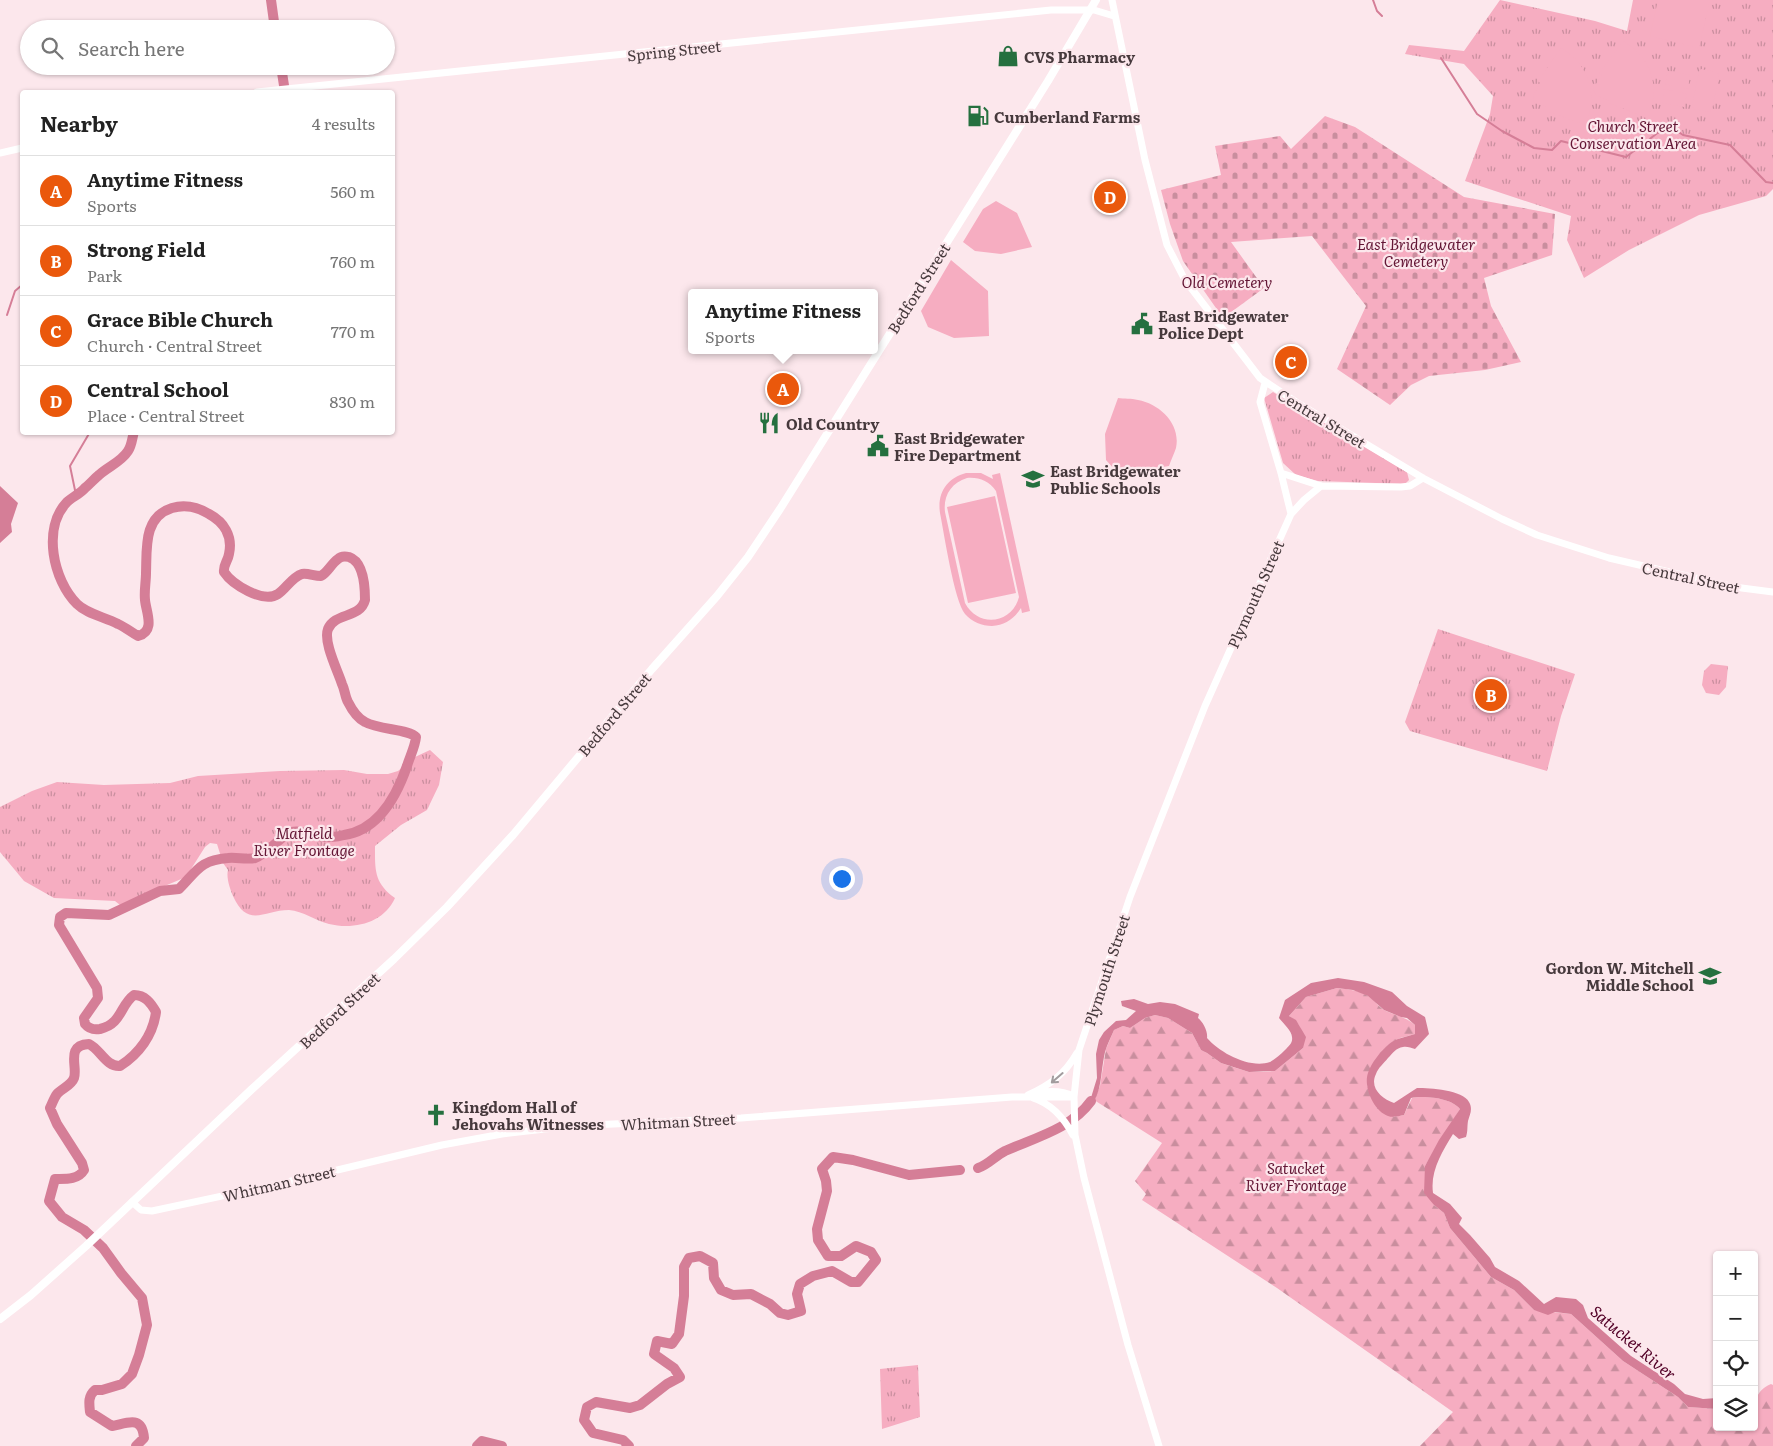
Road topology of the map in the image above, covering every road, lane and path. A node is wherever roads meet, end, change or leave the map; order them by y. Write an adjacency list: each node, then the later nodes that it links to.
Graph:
1 (1096, 0): 3 (main road, Bedford Street)
2 (1112, 0): 4 (main road, Central Street)
3 (1091, 10): 4 (main road, Spring Street); 5 (main road, Spring Street); 8 (main road, Bedford Street)
4 (1114, 16): 10 (main road, Central Street)
5 (276, 90)
6 (20, 149): 7 (main road)
7 (0, 154)
8 (878, 352)
9 (877, 354): 20 (main road, Bedford Street)
10 (1265, 383): 11 (main road); 12 (main road, Central Street)
11 (1281, 473): 13 (main road); 14 (main road)
12 (1422, 478): 13 (main road); 15 (main road, Central Street)
13 (1321, 486): 14 (main road, Plymouth Street)
14 (1291, 514): 16 (main road, Plymouth Street)
15 (1773, 592)
16 (1079, 1050): 17 (main road, one-way to 17); 18 (main road, Plymouth Street)
17 (1025, 1096): 18 (main road, Whitman Street); 19 (main road); 20 (main road, Whitman Street)
18 (1074, 1100): 19 (main road, Plymouth Street)
19 (1071, 1124): 22 (main road, Plymouth Street)
20 (132, 1202): 21 (main road, Bedford Street)
21 (0, 1319)
22 (1160, 1446)

